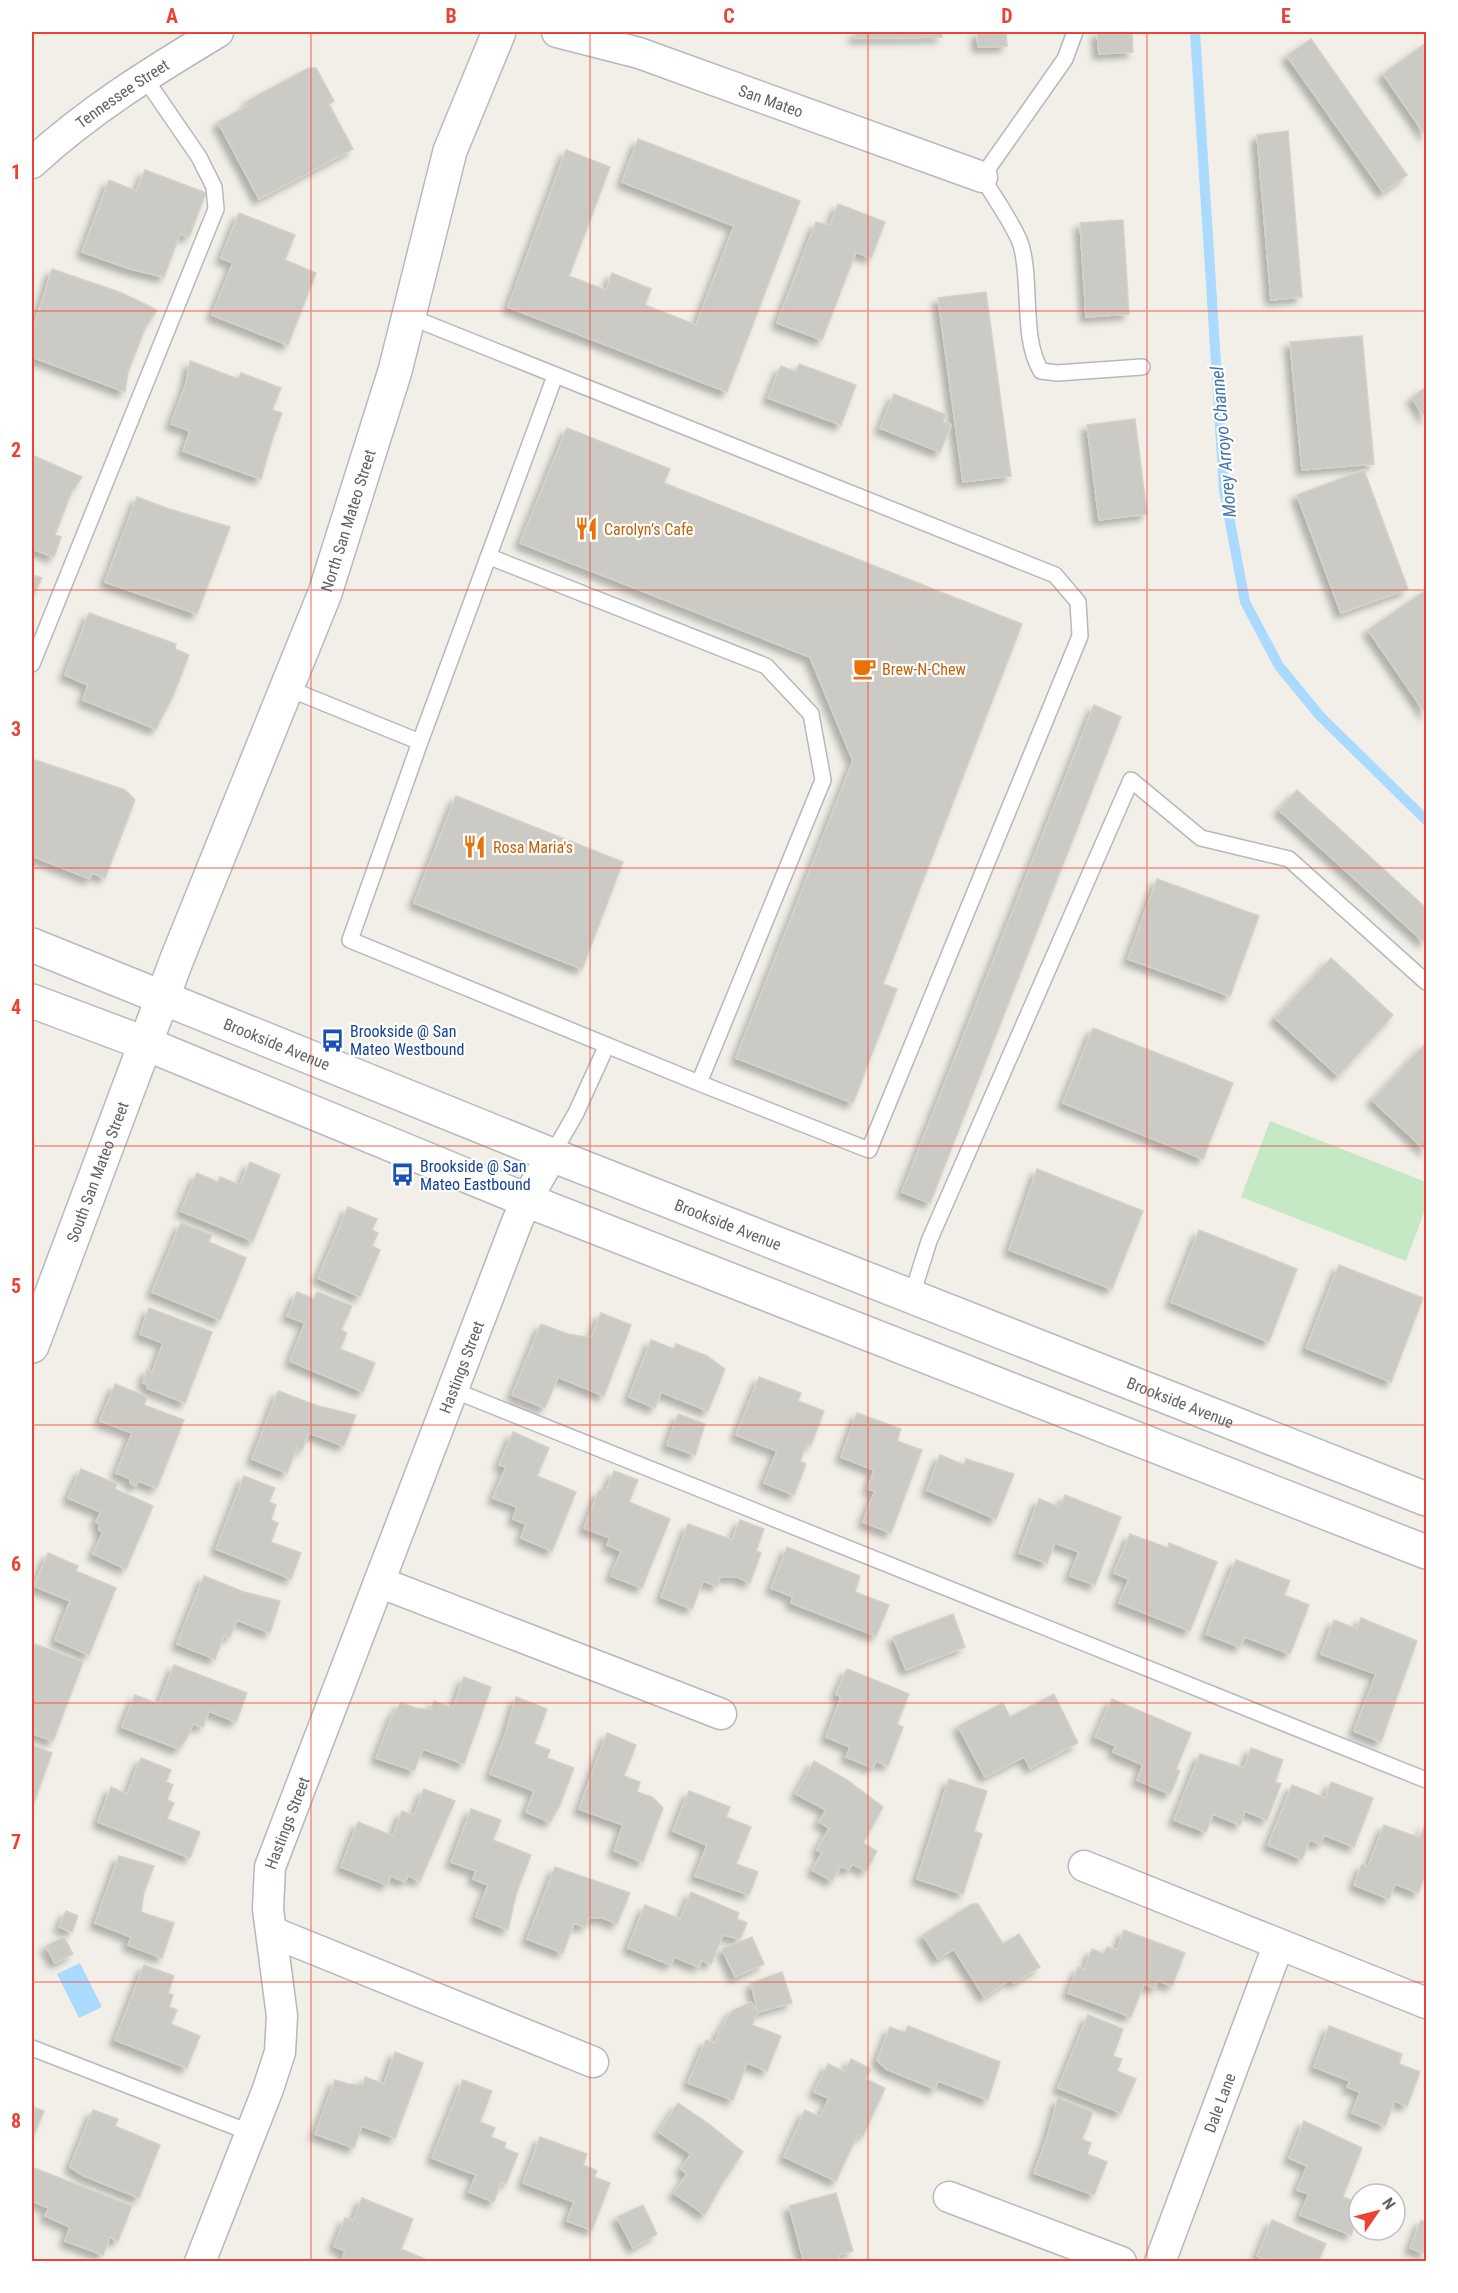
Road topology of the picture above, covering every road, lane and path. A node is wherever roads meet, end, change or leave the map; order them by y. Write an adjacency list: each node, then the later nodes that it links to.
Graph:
1 (218, 32): 5 (street, Tennessee Street)
2 (499, 32): 8 (main road, North San Mateo Street)
3 (557, 32): 7 (street, San Mateo)
4 (1075, 32): 7 (lane)
5 (144, 77): 6 (street, Tennessee Street); 12 (lane)
6 (33, 159)
7 (982, 177): 9 (lane)
8 (408, 316): 10 (lane); 13 (main road, North San Mateo Street)
9 (1142, 367)
10 (555, 376): 11 (lane); 21 (lane)
11 (490, 557): 14 (lane); 21 (lane)
12 (32, 664)
13 (287, 688): 14 (lane); 17 (main road, North San Mateo Street)
14 (420, 742): 20 (lane)
15 (32, 945): 17 (main road, Brookside Avenue)
16 (1426, 982): 24 (lane)
17 (162, 998): 19 (main road, South San Mateo Street); 22 (main road, Brookside Avenue)
18 (32, 1000): 19 (main road)
19 (144, 1043): 23 (main road); 25 (main road, South San Mateo Street)
20 (607, 1045): 21 (lane); 22 (lane)
21 (699, 1083)
22 (552, 1155): 23 (street, Hastings Street); 24 (main road, Brookside Avenue)
23 (526, 1200): 26 (street, Hastings Street); 28 (main road)
24 (912, 1295): 27 (main road, Brookside Avenue)
25 (32, 1346)
26 (453, 1390): 29 (street, Hastings Street); 31 (lane)
27 (1426, 1499)
28 (1426, 1552)
29 (379, 1582): 30 (street); 33 (street, Hastings Street)
30 (721, 1714)
31 (1426, 1780)
32 (1084, 1866): 34 (street)
33 (272, 1932): 37 (street); 38 (street, Hastings Street)
34 (1278, 1946): 35 (street); 42 (street, Dale Lane)
35 (1426, 2003)
36 (32, 2048): 38 (lane)
37 (593, 2062)
38 (251, 2133): 40 (street, Hastings Street)
39 (949, 2197): 41 (street)
40 (200, 2262)
41 (1121, 2262)
42 (1160, 2262)

